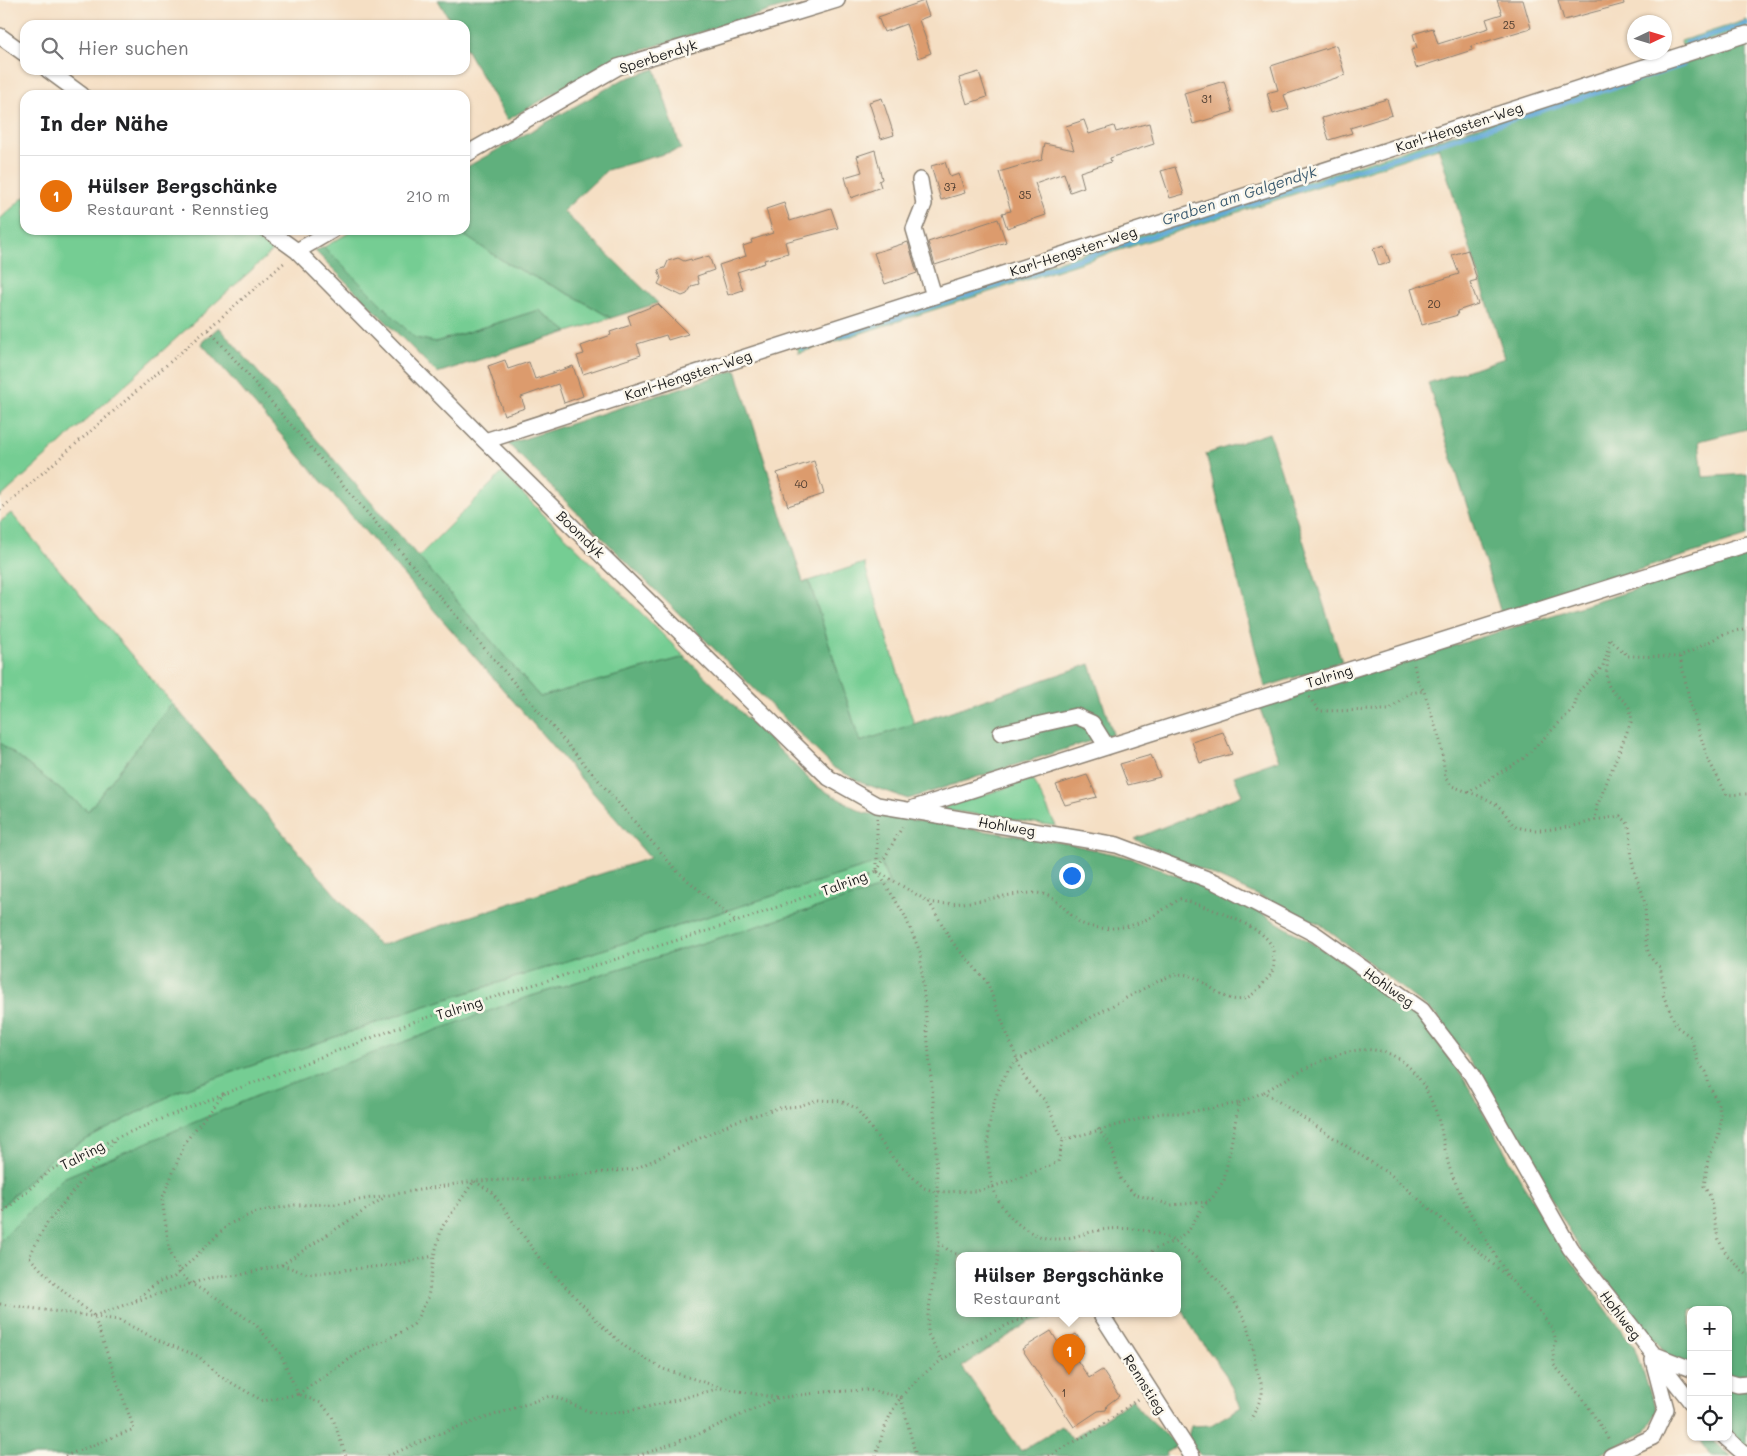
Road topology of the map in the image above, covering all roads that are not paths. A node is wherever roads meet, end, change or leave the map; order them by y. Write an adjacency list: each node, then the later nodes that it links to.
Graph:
1 (837, 0): 7 (street, Sperberdyk)
2 (1747, 34): 12 (street, Karl-Hengsten-Weg)
3 (0, 36): 4 (street)
4 (20, 50)
5 (55, 75): 6 (street)
6 (75, 90)
7 (470, 152)
8 (920, 180): 12 (street)
9 (275, 235): 11 (street, Boomdyk)
10 (324, 235): 11 (street)
11 (297, 251): 13 (street, Boomdyk)
12 (934, 296): 13 (street, Karl-Hengsten-Weg)
13 (485, 440): 17 (street, Boomdyk)
14 (1747, 544): 16 (street, Talring)
15 (1001, 733): 16 (street)
16 (1107, 747): 17 (street, Talring)
17 (912, 809): 19 (street, Hohlweg)
18 (1103, 1317): 26 (street, Rennstieg)
19 (1651, 1354): 20 (street); 23 (street, Hohlweg); 25 (street)
20 (1687, 1368)
21 (1732, 1383): 22 (street)
22 (1747, 1384)
23 (1687, 1397)
24 (1730, 1441): 27 (street)
25 (1614, 1454)
26 (1191, 1455)
27 (1747, 1456)

